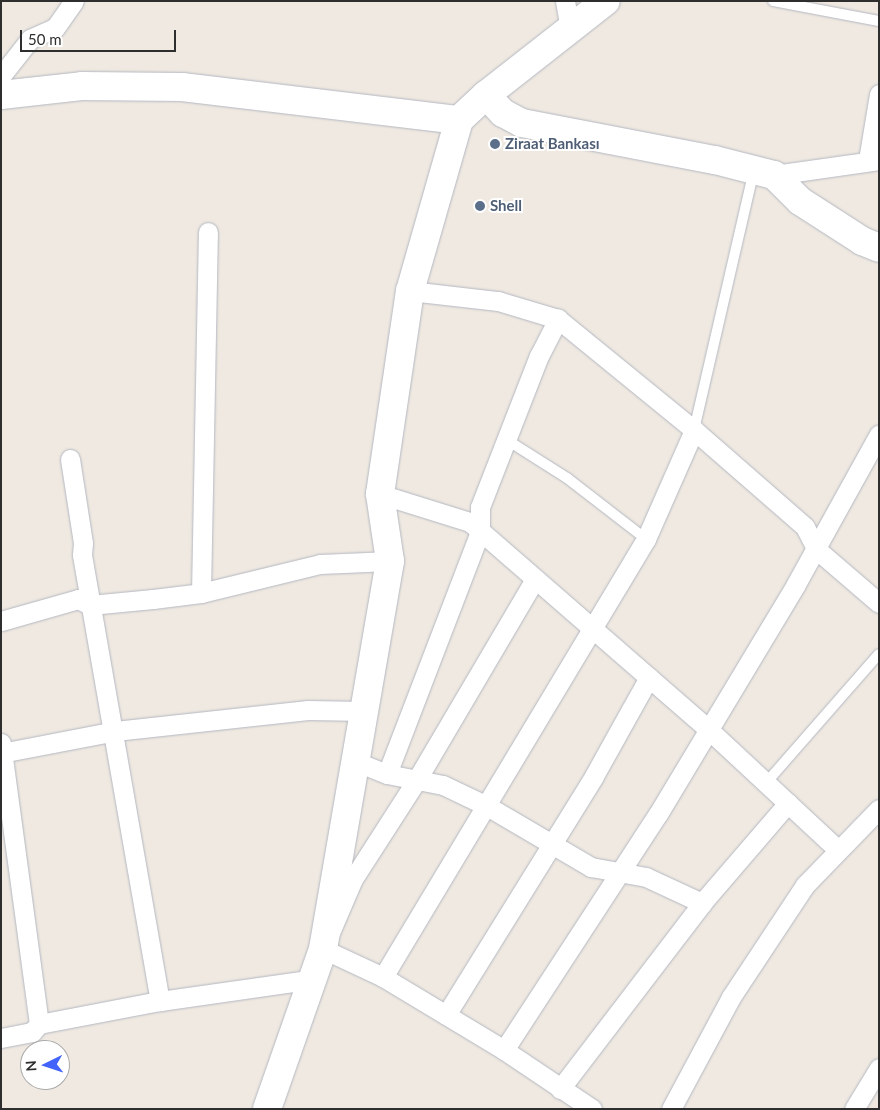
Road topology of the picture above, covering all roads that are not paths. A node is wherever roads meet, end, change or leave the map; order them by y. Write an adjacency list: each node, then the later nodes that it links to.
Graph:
1 (74, 1): 7 (street)
2 (565, 1): 6 (street)
3 (606, 1): 6 (street)
4 (773, 1): 5 (lane)
5 (879, 21)
6 (570, 29): 9 (street)
7 (1, 76)
8 (879, 94): 12 (street)
9 (486, 95): 11 (street); 13 (street)
10 (1, 96): 11 (street)
11 (459, 120): 16 (street)
12 (873, 160): 13 (street)
13 (764, 172): 15 (street); 18 (lane)
14 (208, 232): 28 (street)
15 (879, 248)
16 (410, 291): 17 (street); 22 (street)
17 (558, 319): 18 (street); 20 (street)
18 (694, 430): 24 (street); 25 (street)
19 (879, 434): 25 (street)
20 (507, 440): 23 (street); 24 (lane)
21 (70, 460): 30 (street)
22 (380, 494): 23 (street); 26 (street)
23 (480, 532): 27 (street); 40 (street)
24 (646, 539): 32 (street)
25 (816, 549): 29 (street); 36 (street)
26 (390, 561): 28 (street); 35 (street)
27 (535, 579): 32 (street); 41 (street)
28 (201, 593): 30 (street)
29 (879, 603)
30 (90, 605): 31 (street); 37 (street)
31 (1, 621)
32 (594, 629): 34 (street); 44 (street)
33 (879, 654): 42 (lane)
34 (649, 677): 36 (street); 46 (street)
35 (366, 711): 37 (street); 39 (street)
36 (709, 730): 42 (street); 48 (street)
37 (115, 731): 38 (street); 53 (street)
38 (2, 750): 55 (street)
39 (358, 762): 40 (street); 50 (street)
40 (386, 774): 41 (street)
41 (416, 781): 44 (street); 50 (street)
42 (766, 783): 43 (street)
43 (788, 803): 47 (street); 49 (street)
44 (487, 806): 46 (street); 51 (street)
45 (879, 808): 47 (street)
46 (552, 845): 48 (street); 54 (street)
47 (838, 850): 62 (street)
48 (622, 873): 49 (street); 57 (street)
49 (702, 903): 59 (street)
50 (323, 949): 51 (street); 52 (street)
51 (383, 978): 54 (street)
52 (315, 979): 53 (street); 60 (street)
53 (160, 1001): 55 (street)
54 (446, 1016): 57 (street)
55 (39, 1024): 56 (street)
56 (1, 1038)
57 (504, 1050): 59 (street)
58 (879, 1068): 63 (street)
59 (560, 1089): 61 (street)
60 (267, 1109)
61 (592, 1109)
62 (671, 1109)
63 (854, 1109)

